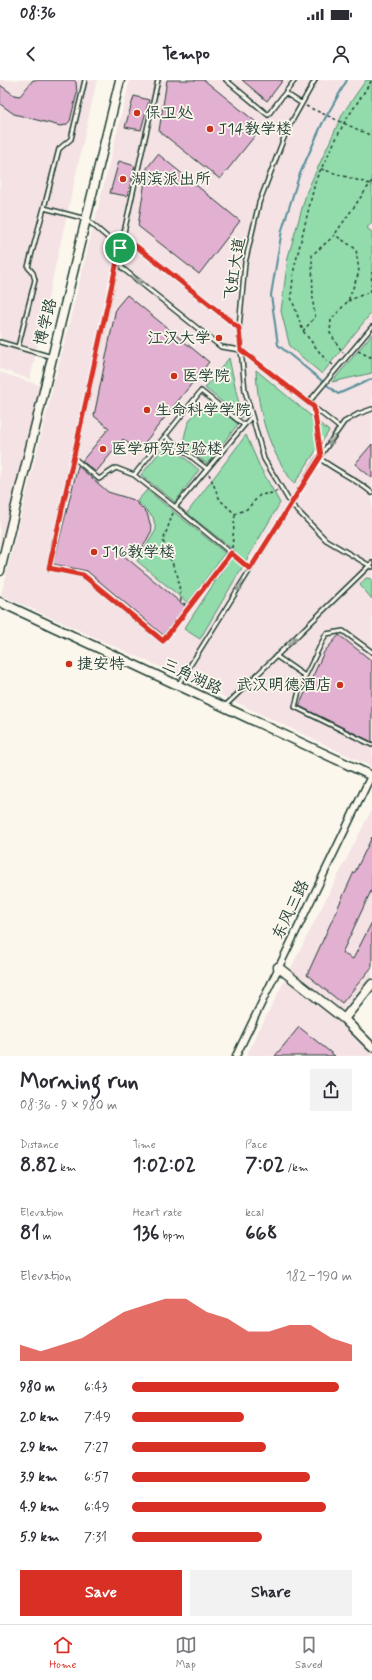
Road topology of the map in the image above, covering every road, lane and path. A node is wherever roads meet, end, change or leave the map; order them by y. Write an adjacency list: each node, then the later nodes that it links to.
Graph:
1 (85, 80): 15 (lane)
2 (120, 80): 16 (street, 博学路)
3 (158, 80): 18 (lane)
4 (226, 80): 8 (lane)
5 (295, 80): 8 (lane)
6 (315, 80): 9 (lane, 飞虹大道)
7 (372, 80): 10 (path)
8 (285, 93): 9 (lane)
9 (301, 103): 10 (path); 22 (lane, 飞虹大道)
10 (344, 123): 11 (path); 12 (path)
11 (372, 136)
12 (321, 169): 14 (path); 23 (path)
13 (372, 181): 14 (path)
14 (371, 185): 17 (path)
15 (44, 208): 16 (lane); 25 (lane)
16 (86, 219): 18 (lane); 29 (street, 博学路)
17 (335, 235): 20 (path); 23 (path)
18 (120, 248): 22 (lane); 27 (lane, one-way to 27); 40 (lane)
19 (372, 272): 20 (path)
20 (348, 301): 30 (path)
21 (372, 327): 26 (lane)
22 (239, 328): 27 (lane, 飞虹大道)
23 (303, 331): 31 (path)
24 (0, 342): 25 (lane)
25 (18, 348): 29 (lane)
26 (354, 348): 28 (path); 30 (lane)
27 (241, 350): 32 (lane); 35 (lane, 飞虹大道)
28 (372, 356)
29 (52, 357): 51 (street, 博学路)
30 (346, 357): 31 (lane)
31 (337, 368): 32 (lane)
32 (308, 403): 33 (lane)
33 (314, 407): 37 (lane); 39 (path)
34 (372, 409): 37 (lane)
35 (252, 416): 36 (lane); 43 (lane, 飞虹大道)
36 (244, 425): 38 (lane); 41 (lane)
37 (340, 428): 39 (lane, one-way to 39)
38 (165, 436): 41 (lane); 42 (lane)
39 (320, 457): 44 (lane); 45 (lane)
40 (74, 458): 42 (lane); 53 (lane)
41 (207, 469): 46 (lane); 47 (path)
42 (134, 475): 46 (lane)
43 (281, 488): 45 (lane, 飞虹大道); 47 (path)
44 (372, 493)
45 (291, 504): 49 (lane, 飞虹大道); 50 (lane)
46 (175, 507): 48 (lane); 53 (path)
47 (235, 514): 48 (path)
48 (231, 553): 50 (path); 53 (lane)
49 (371, 566): 55 (lane, one-way to 49)
50 (250, 569): 57 (lane, one-way to 57)
51 (0, 571)
52 (0, 602): 57 (street, 三角湖路)
53 (189, 608)
54 (372, 652): 56 (lane)
55 (276, 656): 56 (lane); 58 (lane)
56 (305, 676): 59 (lane)
57 (178, 685): 58 (street, 三角湖路)
58 (224, 707): 60 (street, 三角湖路)
59 (372, 745)
60 (372, 776): 61 (street, 东风三路)
61 (278, 968): 63 (street); 65 (street, 东风三路)
62 (372, 984): 63 (street)
63 (344, 1019): 64 (street)
64 (372, 1047)
65 (236, 1056)

